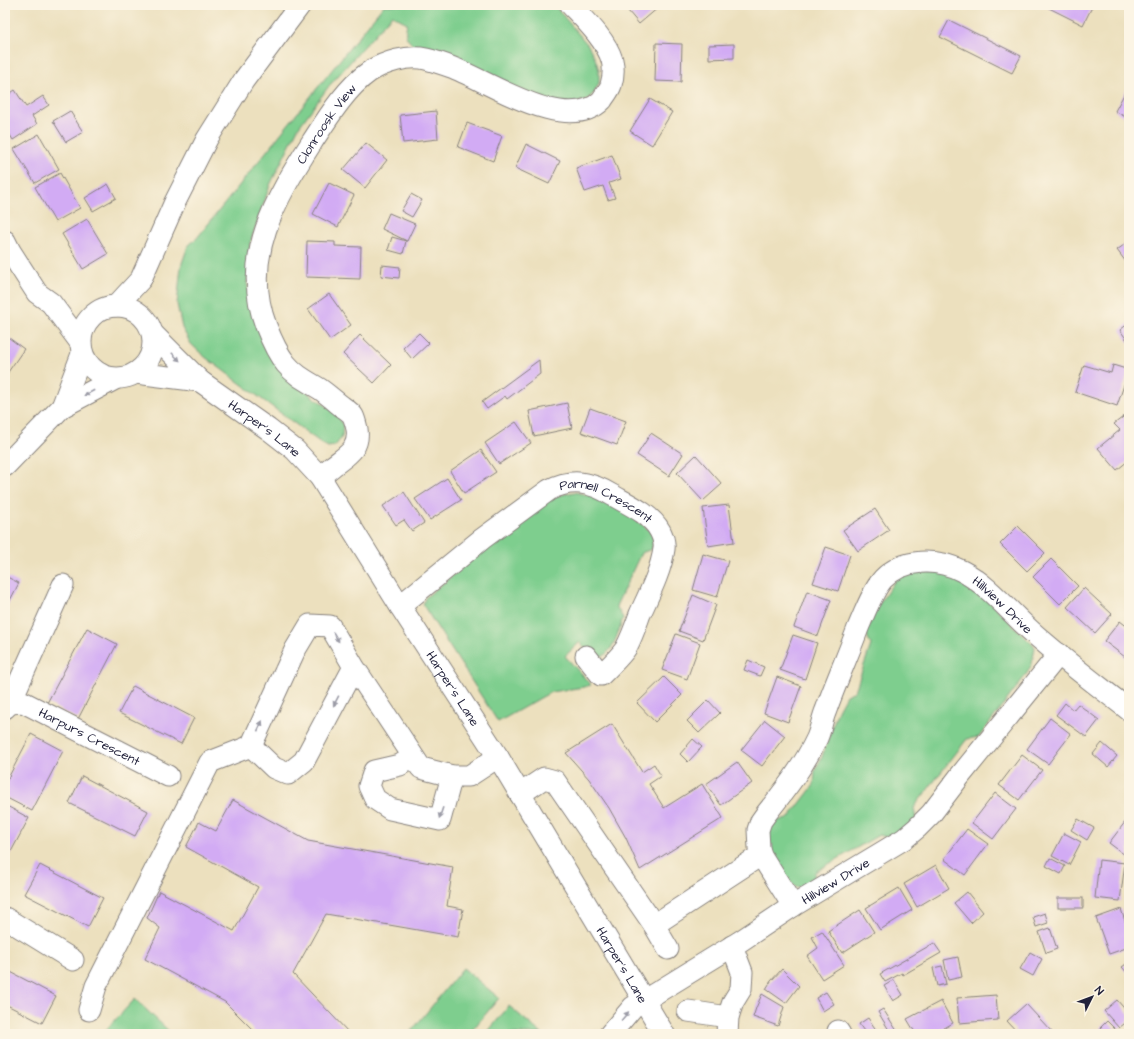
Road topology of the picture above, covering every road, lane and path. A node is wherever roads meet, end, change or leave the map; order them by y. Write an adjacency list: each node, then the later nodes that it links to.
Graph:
1 (300, 5): 4 (street)
2 (571, 5): 15 (street, Clonroosk View)
3 (5, 241): 5 (street)
4 (141, 279): 6 (street); 8 (street)
5 (51, 303): 7 (street); 9 (street)
6 (116, 306): 7 (street); 8 (street)
7 (93, 314): 9 (street)
8 (148, 325): 10 (street); 12 (street, Harper's Lane, one-way to 12)
9 (81, 348): 11 (street); 13 (street)
10 (136, 373): 11 (street); 12 (street, Harper's Lane)
11 (116, 379): 13 (street, one-way to 13)
12 (200, 381): 15 (street, Harper's Lane)
13 (62, 407): 14 (street)
14 (5, 466)
15 (320, 477): 17 (street, Harper's Lane)
16 (63, 585): 21 (street, Harpurs Crescent)
17 (400, 606): 19 (street, Parnell Crescent); 25 (street, Harper's Lane)
18 (1058, 654): 22 (street); 29 (street, Hillview Drive); 30 (street, Hillview Drive)
19 (586, 656)
20 (354, 667): 23 (street, one-way to 23); 23 (street, one-way to 20); 24 (street)
21 (8, 705): 26 (street, Harpurs Crescent)
22 (1129, 710)
23 (251, 746): 37 (street)
24 (413, 757): 27 (street); 27 (street, one-way to 24)
25 (498, 757): 27 (street); 28 (street, Harper's Lane)
26 (168, 776)
27 (452, 776)
28 (520, 794): 32 (street); 36 (street, Harper's Lane)
29 (761, 855): 30 (street, Hillview Drive); 32 (street)
30 (793, 906): 33 (street, Hillview Drive)
31 (5, 918): 35 (street)
32 (654, 925): 34 (street)
33 (732, 946): 36 (street, Hillview Drive); 39 (street)
34 (668, 949)
35 (73, 960)
36 (643, 1001): 40 (street, Hillview Drive, one-way to 36); 41 (street, Harper's Lane)
37 (89, 1010)
38 (688, 1011): 39 (street)
39 (727, 1025)
40 (610, 1034)
41 (664, 1034)

